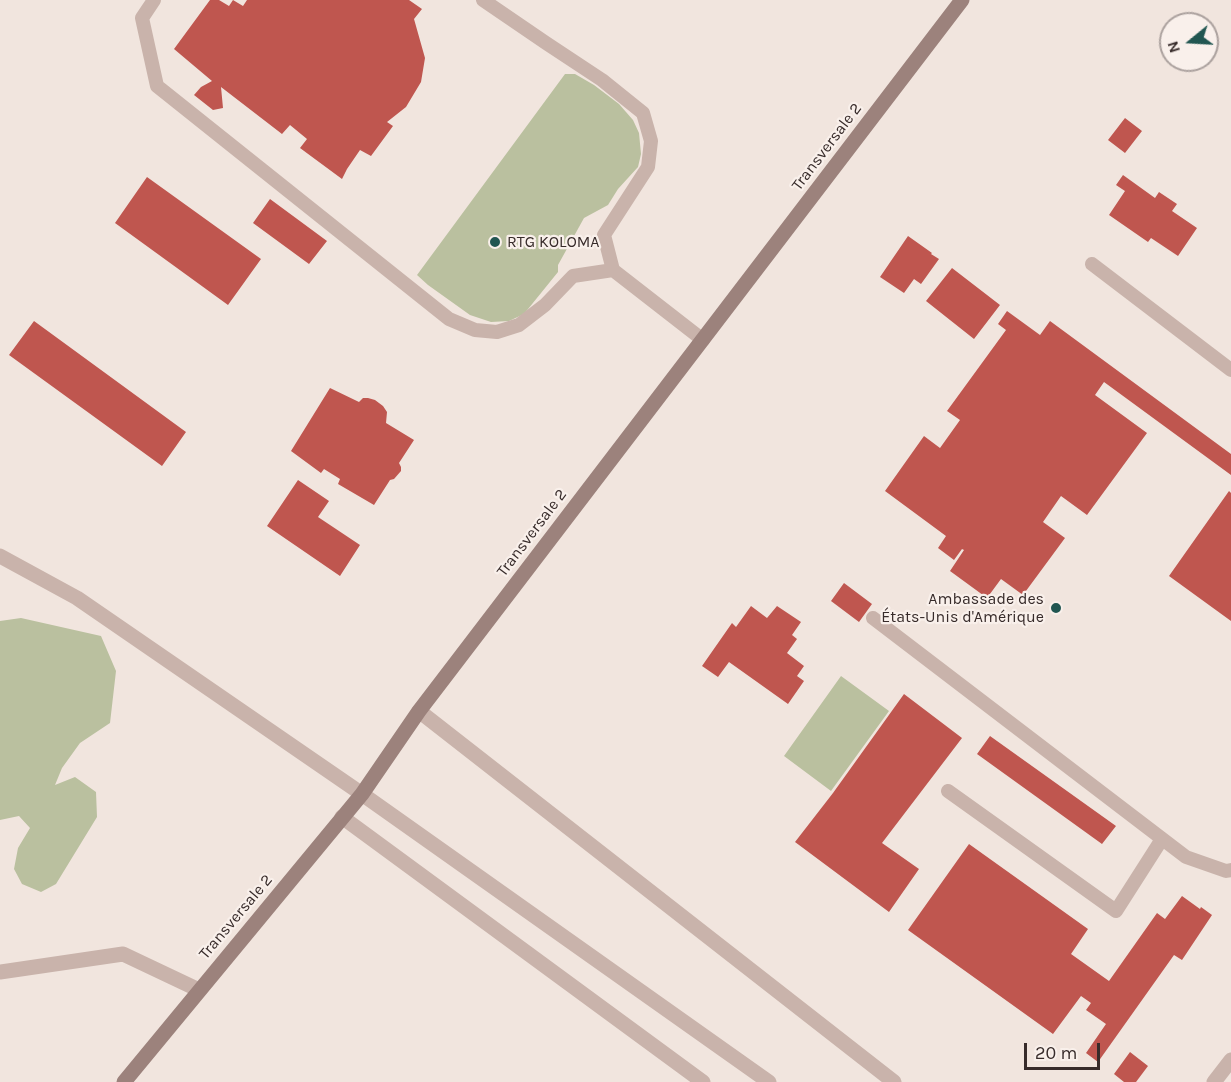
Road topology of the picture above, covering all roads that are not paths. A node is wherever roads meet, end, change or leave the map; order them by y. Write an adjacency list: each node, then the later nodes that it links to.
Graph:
1 (154, 0): 5 (lane)
2 (483, 0): 5 (lane)
3 (962, 0): 6 (main road, Transversale 2)
4 (1092, 264): 7 (lane)
5 (614, 270): 6 (lane)
6 (703, 340): 10 (main road, Transversale 2)
7 (1231, 370)
8 (0, 556): 12 (street)
9 (873, 618): 14 (lane)
10 (419, 711): 12 (main road, Transversale 2); 23 (street)
11 (948, 791): 14 (lane)
12 (362, 794): 13 (main road, Transversale 2); 22 (street)
13 (342, 817): 17 (main road, Transversale 2); 19 (street)
14 (1162, 839): 15 (lane)
15 (1231, 870)
16 (0, 972): 17 (street)
17 (199, 990): 20 (main road, Transversale 2)
18 (1231, 1060): 24 (street)
19 (684, 1077): 21 (street)
20 (124, 1082)
21 (703, 1082)
22 (769, 1082)
23 (894, 1082)
24 (1214, 1082)

